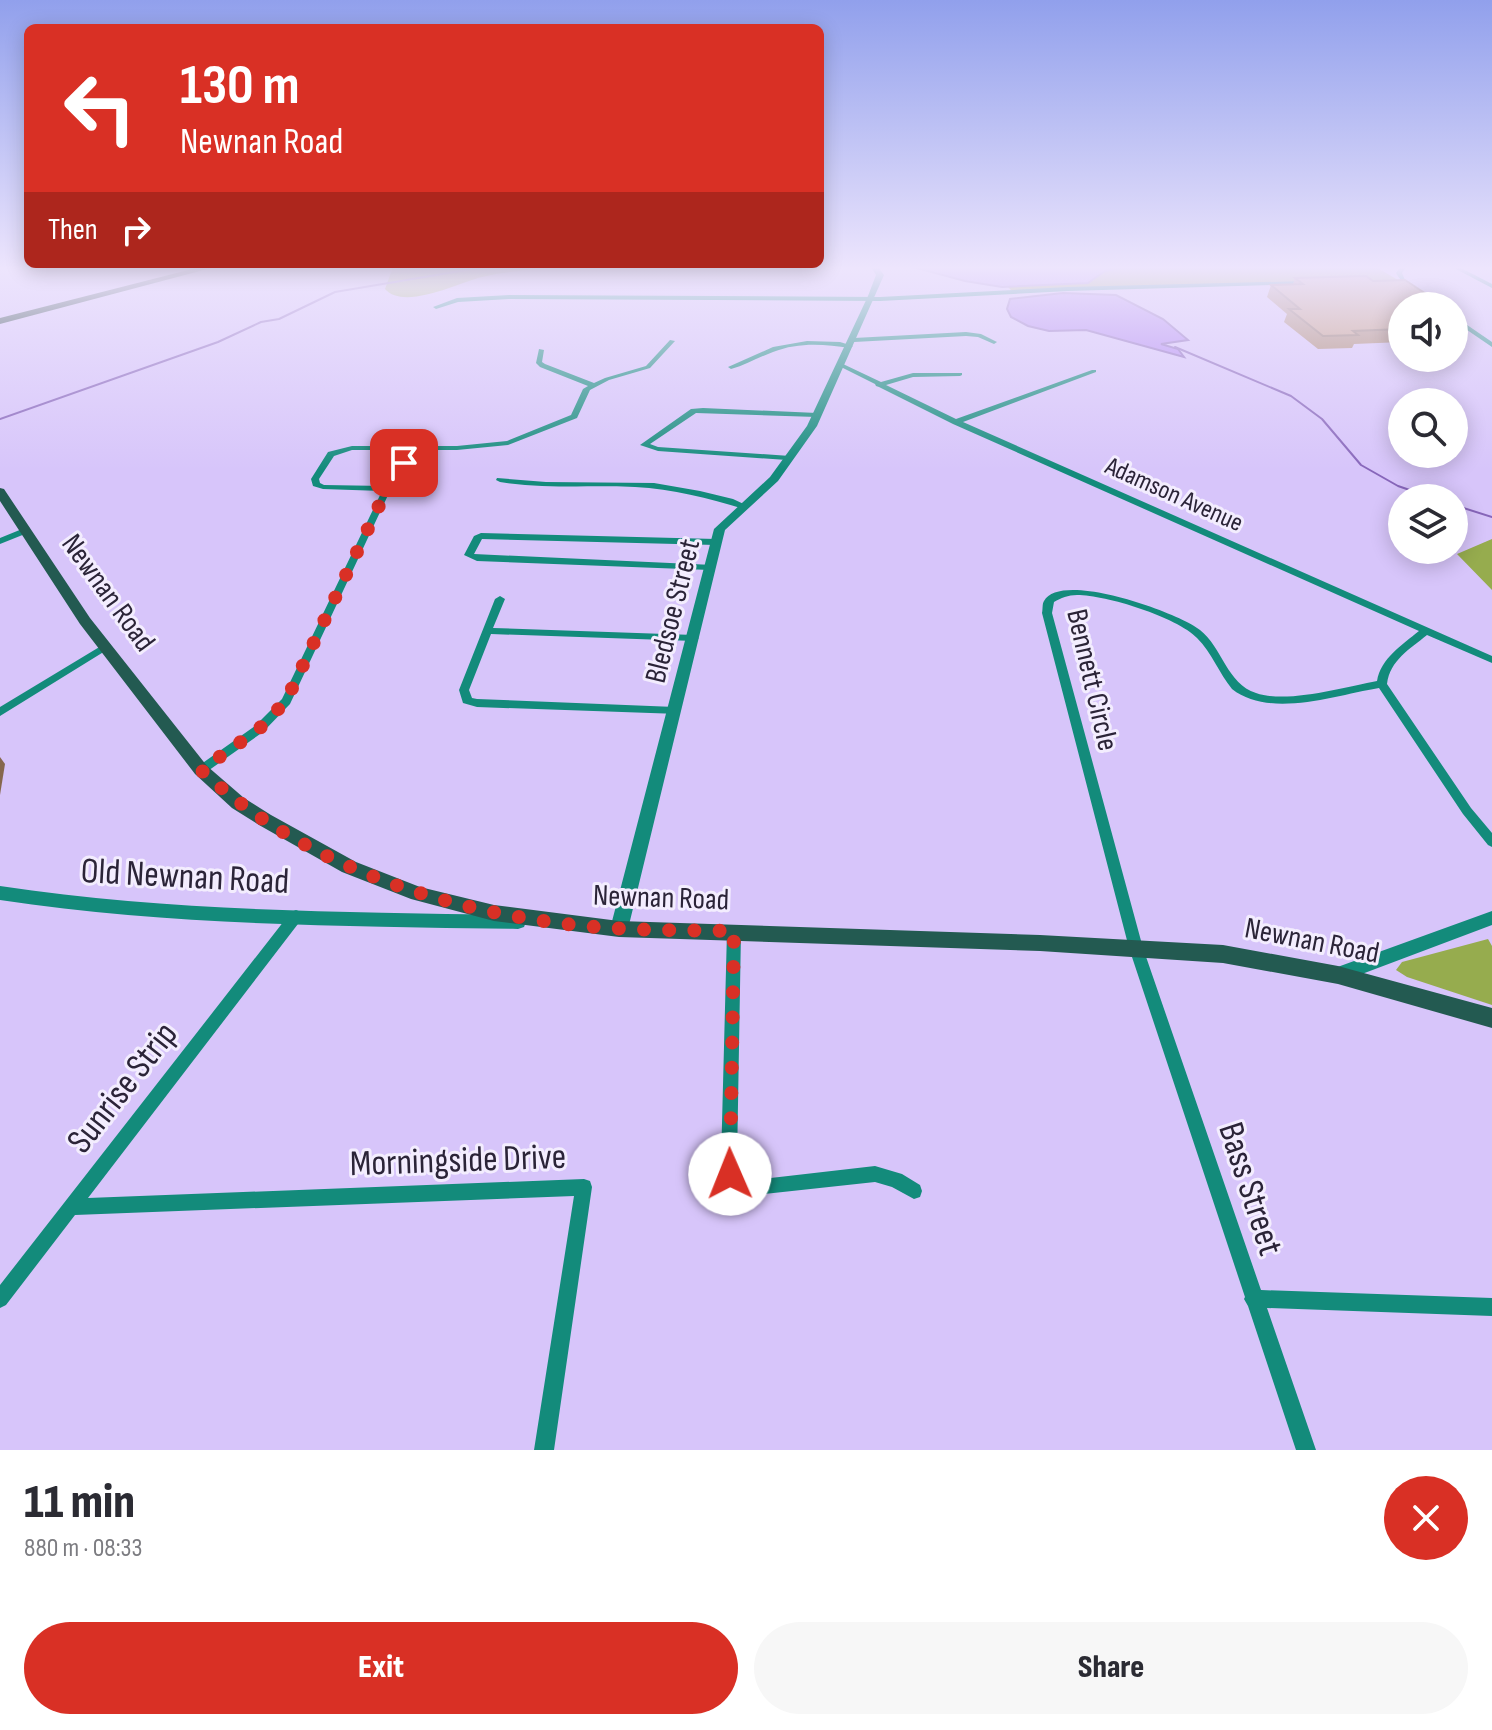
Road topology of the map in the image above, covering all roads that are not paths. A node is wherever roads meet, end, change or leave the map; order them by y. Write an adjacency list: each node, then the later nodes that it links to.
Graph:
1 (856, 335): 6 (street, Bledsoe Street)
2 (958, 335): 6 (street)
3 (975, 335): 5 (street)
4 (672, 341): 12 (street)
5 (994, 342)
6 (852, 343): 8 (street, Bledsoe Street); 9 (street)
7 (541, 350): 12 (street)
8 (841, 365): 13 (street, Adamson Avenue); 14 (street, Bledsoe Street)
9 (731, 367)
10 (1094, 371): 15 (street)
11 (960, 374): 13 (street)
12 (593, 385): 16 (street)
13 (878, 385): 15 (street, Adamson Avenue)
14 (817, 415): 17 (street, Bledsoe Street); 17 (street)
15 (956, 422): 27 (street, Adamson Avenue)
16 (412, 448): 19 (street); 19 (street)
17 (787, 458): 21 (street, Bledsoe Street)
18 (500, 480): 21 (street)
19 (388, 489): 35 (street)
20 (0, 492): 22 (main road, Newnan Road)
21 (744, 506): 24 (street, Bledsoe Street)
22 (27, 530): 23 (street); 30 (main road, Newnan Road)
23 (0, 541)
24 (716, 542): 25 (street, Bledsoe Street); 25 (street)
25 (710, 567): 29 (street, Bledsoe Street)
26 (500, 599): 28 (street)
27 (1427, 630): 31 (street, Adamson Avenue); 32 (street)
28 (487, 631): 29 (street); 33 (street)
29 (694, 638): 33 (street, Bledsoe Street)
30 (106, 646): 34 (street); 35 (main road, Newnan Road)
31 (1492, 660)
32 (1382, 684): 36 (street); 43 (street, Bennett Circle)
33 (675, 711): 41 (street, Bledsoe Street)
34 (0, 712)
35 (201, 770): 40 (main road, Newnan Road)
36 (1492, 842)
37 (0, 893): 38 (street, Old Newnan Road)
38 (296, 916): 40 (street, Old Newnan Road); 47 (street, Sunrise Strip)
39 (1491, 921): 44 (street)
40 (559, 924): 41 (main road, Newnan Road)
41 (619, 929): 42 (main road, Newnan Road)
42 (734, 931): 43 (main road, Newnan Road); 46 (street)
43 (1136, 948): 44 (main road, Newnan Road); 49 (street, Bass Street)
44 (1338, 975): 45 (main road, Newnan Road)
45 (1492, 1018)
46 (914, 1191)
47 (76, 1201): 48 (street, Sunrise Strip); 51 (street, Morningside Drive)
48 (0, 1299)
49 (1253, 1299): 50 (street); 52 (street, Bass Street)
50 (1492, 1307)
51 (544, 1450)
52 (1306, 1450)

